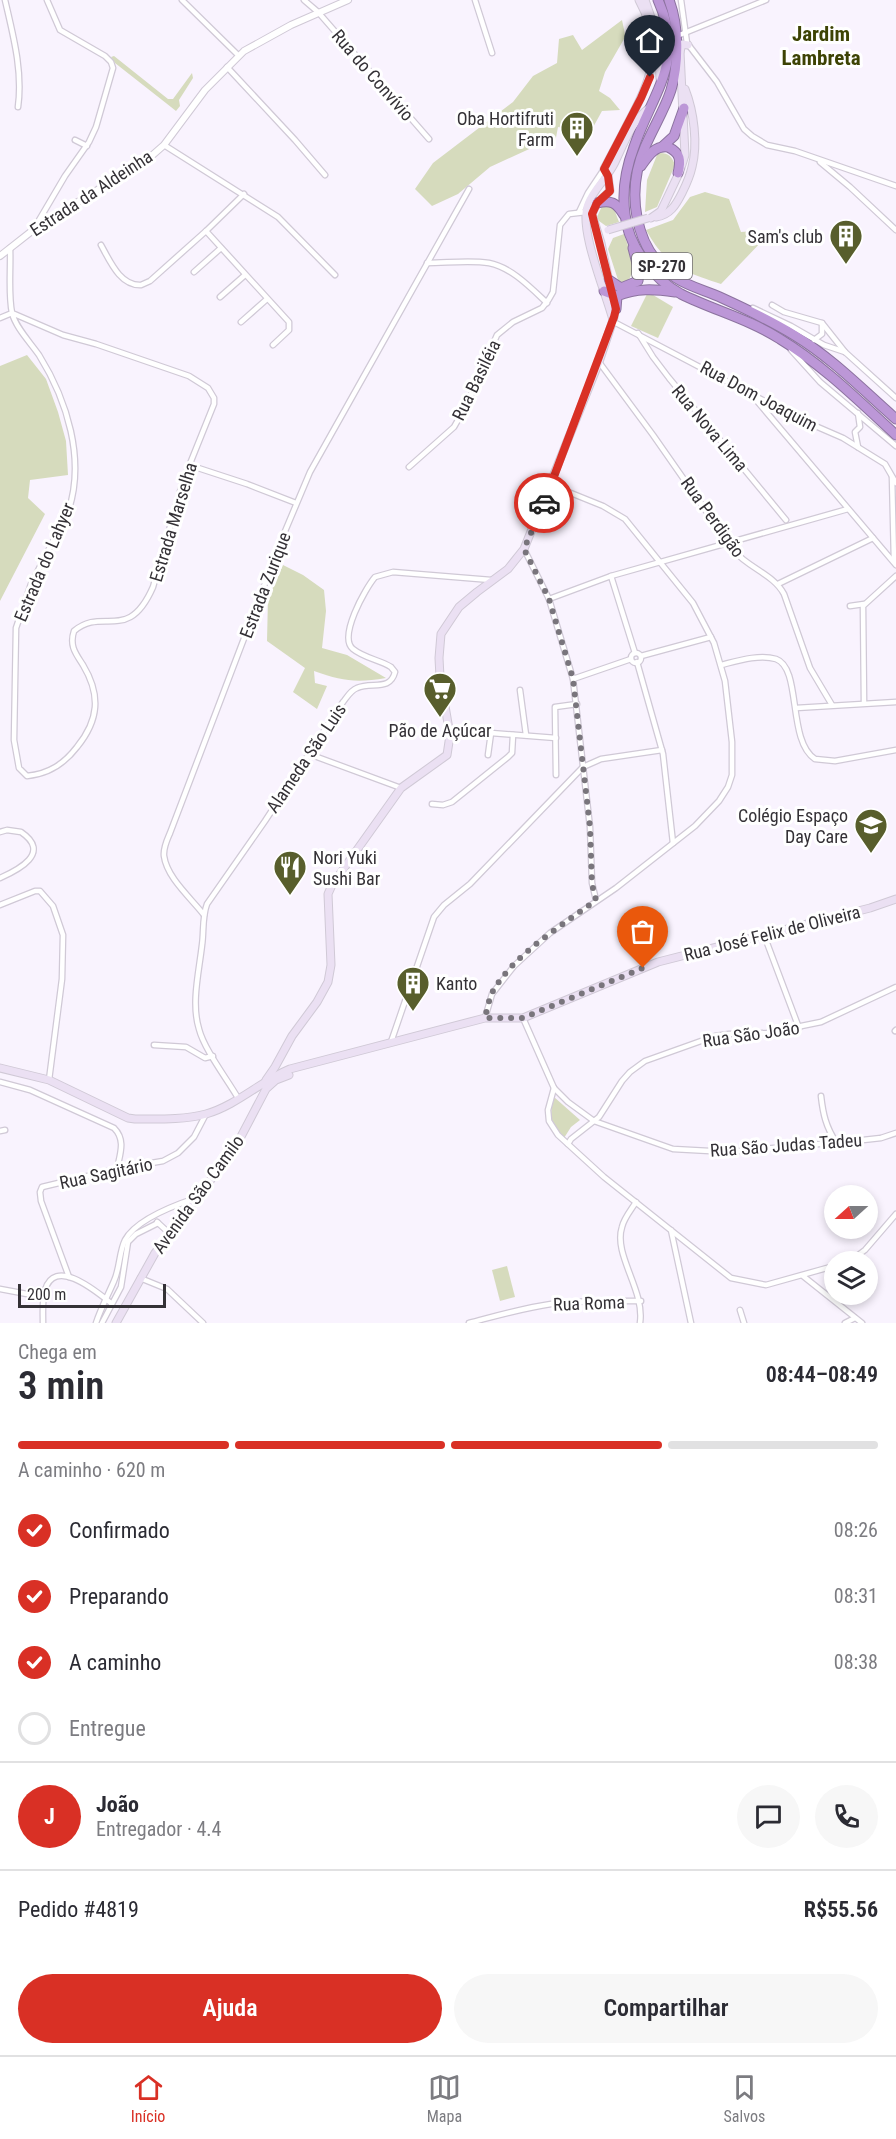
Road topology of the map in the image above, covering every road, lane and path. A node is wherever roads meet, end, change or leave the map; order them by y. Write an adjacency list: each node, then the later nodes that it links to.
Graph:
1 (4, 0): 26 (street)
2 (47, 0): 31 (street)
3 (182, 0): 21 (street)
4 (304, 0): 14 (street, Rua do Convívio)
5 (317, 0): 14 (street)
6 (348, 0): 15 (street, Estrada da Aldeinha)
7 (476, 0): 20 (street)
8 (639, 0): 35 (main road)
9 (645, 0): 24 (main road)
10 (658, 0): 24 (highway, SP-270)
11 (669, 0): 17 (highway, SP-270)
12 (681, 0): 16 (street)
13 (766, 0): 16 (street)
14 (312, 6): 15 (street, Rua do Convívio)
15 (318, 12): 21 (street, Estrada da Aldeinha); 28 (street, Rua do Convívio)
16 (686, 32): 17 (street); 18 (street)
17 (676, 39): 19 (main road); 34 (highway, SP-270)
18 (688, 45): 19 (main road); 33 (street)
19 (680, 52): 23 (main road)
20 (492, 53)
21 (238, 55): 22 (street, Estrada da Aldeinha)
22 (227, 67): 30 (street, Estrada da Aldeinha); 37 (street)
23 (682, 81): 27 (main road); 44 (main road)
24 (658, 93): 25 (highway, SP-270)
25 (653, 104): 35 (main road); 43 (highway, SP-270)
26 (18, 107)
27 (684, 108): 32 (highway); 36 (main road)
28 (429, 139)
29 (75, 140): 31 (street)
30 (164, 145): 40 (street); 45 (street, Estrada da Aldeinha)
31 (87, 146): 45 (street)
32 (663, 146): 34 (highway); 36 (highway)
33 (818, 160): 38 (street); 46 (street)
34 (638, 170): 63 (highway, SP-270)
35 (606, 172): 41 (main road); 42 (main road)
36 (678, 173): 44 (main road)
37 (325, 175)
38 (895, 187)
39 (469, 189): 55 (street, Estrada Zurique)
40 (244, 194): 47 (street); 58 (street)
41 (597, 203): 43 (highway); 48 (main road)
42 (582, 212): 54 (main road); 65 (street)
43 (625, 217): 49 (highway, SP-270)
44 (649, 218): 48 (main road, bridge)
45 (35, 228): 51 (street, Estrada da Aldeinha)
46 (896, 230)
47 (206, 231): 50 (street); 52 (street)
48 (604, 231): 54 (main road); 59 (main road)
49 (632, 236): 59 (highway); 60 (highway, SP-270)
50 (101, 245)
51 (10, 248): 53 (street, Estrada da Aldeinha); 68 (street, Estrada do Lahyer)
52 (221, 248): 56 (street); 57 (street)
53 (0, 256)
54 (594, 256): 61 (main road)
55 (427, 263): 65 (street); 95 (street, Estrada Zurique)
56 (194, 272)
57 (245, 274): 62 (street); 64 (street)
58 (335, 275)
59 (609, 280): 61 (main road)
60 (679, 293): 61 (highway); 74 (highway, SP-270)
61 (611, 294): 67 (highway); 70 (main road)
62 (220, 297)
63 (722, 298): 75 (street); 82 (highway, SP-270)
64 (267, 299): 71 (street); 76 (street)
65 (547, 303): 91 (street, Rua Basiléia)
66 (772, 305): 72 (street)
67 (616, 309): 70 (main road, Avenida São Camilo)
68 (12, 313): 69 (street); 90 (street, Estrada Marselha); 135 (street, Estrada do Lahyer)
69 (0, 318)
70 (612, 320): 73 (street, Rua Dom Joaquim); 78 (main road, Avenida São Camilo)
71 (241, 322)
72 (822, 323): 75 (street); 77 (street)
73 (638, 333): 79 (street, Rua Dom Joaquim); 97 (street, Rua Nova Lima)
74 (782, 339): 81 (street); 86 (highway, SP-270)
75 (814, 340): 77 (street)
76 (273, 345)
77 (845, 352): 80 (street)
78 (599, 362): 94 (main road, Avenida São Camilo); 99 (street, Rua Perdigão)
79 (750, 392): 87 (street, Rua Dom Joaquim); 96 (street)
80 (896, 398)
81 (858, 412): 83 (street); 84 (street)
82 (896, 418)
83 (870, 423): 84 (street); 88 (street)
84 (860, 427): 85 (street)
85 (855, 432): 87 (street); 89 (street)
86 (896, 435)
87 (843, 438): 89 (street, Rua Dom Joaquim)
88 (896, 446)
89 (858, 447): 92 (street, Rua Dom Joaquim)
90 (189, 465): 95 (street); 135 (street, Estrada Marselha)
91 (409, 467)
92 (892, 477): 93 (street, Rua Dom Joaquim); 102 (street)
93 (896, 483)
94 (551, 485): 100 (main road, Avenida São Camilo); 101 (street)
95 (296, 503): 144 (street, Estrada Zurique)
96 (849, 509): 98 (street); 99 (street)
97 (786, 520)
98 (873, 538): 102 (street); 106 (street)
99 (727, 543): 101 (street); 106 (street, Rua Perdigão)
100 (524, 549): 105 (main road, Avenida São Camilo); 107 (street)
101 (661, 563): 103 (street); 110 (street)
102 (895, 563)
103 (611, 576): 107 (street); 111 (street)
104 (896, 576): 108 (street)
105 (493, 581): 131 (street, Alameda São Luis); 136 (main road, Avenida São Camilo)
106 (778, 584): 122 (street)
107 (549, 599): 116 (street)
108 (864, 604): 109 (street); 120 (street)
109 (850, 606)
110 (711, 637): 112 (street); 115 (street)
111 (635, 653): 112 (street); 113 (street)
112 (641, 656): 114 (street)
113 (631, 659): 114 (street); 116 (street)
114 (638, 662): 129 (street)
115 (721, 665): 123 (street); 139 (street)
116 (573, 679): 121 (street)
117 (520, 690): 127 (street)
118 (896, 696): 119 (street)
119 (895, 702): 120 (street)
120 (864, 703): 122 (street)
121 (577, 704): 128 (street); 133 (street)
122 (832, 705): 123 (street)
123 (796, 708): 130 (street)
124 (466, 731): 125 (street)
125 (491, 733): 126 (street); 132 (street)
126 (513, 735): 127 (street); 137 (street)
127 (526, 735): 128 (street)
128 (556, 738): 134 (street)
129 (662, 750): 133 (street); 139 (street)
130 (896, 750)
131 (309, 754): 136 (street); 144 (street, Alameda São Luis)
132 (488, 754)
133 (584, 767): 142 (street); 150 (street)
134 (556, 775)
135 (27, 776)
136 (401, 788): 153 (main road, Avenida São Camilo)
137 (432, 804)
138 (0, 832): 140 (street)
139 (673, 843): 142 (street)
140 (0, 878)
141 (896, 899): 145 (main road, Rua José Felix de Oliveira)
142 (596, 900): 147 (street)
143 (0, 905): 156 (street)
144 (204, 915): 152 (street, Alameda São Luis)
145 (764, 935): 148 (main road, Rua José Felix de Oliveira); 149 (street)
146 (896, 987): 149 (street, Rua São João)
147 (485, 1018): 148 (main road, Rua José Felix de Oliveira); 150 (main road, Rua José Felix de Oliveira)
148 (523, 1018): 159 (street, Rua São Judas Tadeu)
149 (799, 1028): 163 (street, Rua São João)
150 (391, 1042): 155 (main road, Rua José Felix de Oliveira)
151 (154, 1045): 152 (street)
152 (213, 1056): 161 (street, Alameda São Luis)
153 (275, 1067): 155 (main road, Avenida São Camilo); 158 (main road, Avenida São Camilo)
154 (0, 1068): 156 (main road, Rua José Felix de Oliveira)
155 (275, 1078): 158 (main road, Rua José Felix de Oliveira)
156 (49, 1080): 162 (main road, Rua José Felix de Oliveira)
157 (0, 1082): 169 (street)
158 (267, 1083): 161 (main road, Rua José Felix de Oliveira); 170 (main road, Avenida São Camilo)
159 (554, 1088): 163 (street, Rua São Judas Tadeu); 168 (street)
160 (821, 1096): 164 (street)
161 (238, 1098): 162 (main road, Rua José Felix de Oliveira)
162 (206, 1114): 169 (street, Rua Sagitário)
163 (594, 1120): 167 (street, Rua São Judas Tadeu); 168 (street, Rua São João)
164 (829, 1131): 166 (street); 167 (street)
165 (896, 1133): 166 (street, Rua São Judas Tadeu)
166 (836, 1142): 167 (street, Rua São Judas Tadeu)
167 (825, 1143)
168 (568, 1144): 171 (street)
169 (117, 1169): 180 (street, Rua Sagitário)
170 (197, 1198): 173 (street); 176 (main road, Avenida São Camilo)
171 (636, 1203): 175 (street); 185 (street)
172 (896, 1214): 177 (street)
173 (153, 1218): 174 (street); 184 (street)
174 (159, 1223): 176 (street); 186 (street)
175 (671, 1230): 179 (street); 196 (street)
176 (170, 1233): 181 (main road, Avenida São Camilo)
177 (864, 1251)
178 (824, 1269): 179 (street)
179 (803, 1276): 188 (street)
180 (69, 1277): 183 (street); 184 (street)
181 (140, 1278): 192 (main road, Avenida São Camilo); 193 (street)
182 (0, 1289): 183 (street)
183 (43, 1297): 189 (street)
184 (105, 1298): 186 (street); 190 (street)
185 (641, 1301): 194 (street, Rua Roma); 195 (street)
186 (111, 1303): 191 (street)
187 (740, 1310): 197 (street)
188 (855, 1318): 198 (street); 199 (street)
189 (43, 1323)
190 (96, 1323)
191 (102, 1323)
192 (116, 1323)
193 (203, 1323)
194 (469, 1323)
195 (640, 1323)
196 (691, 1323)
197 (744, 1323)
198 (845, 1323)
199 (862, 1323)

